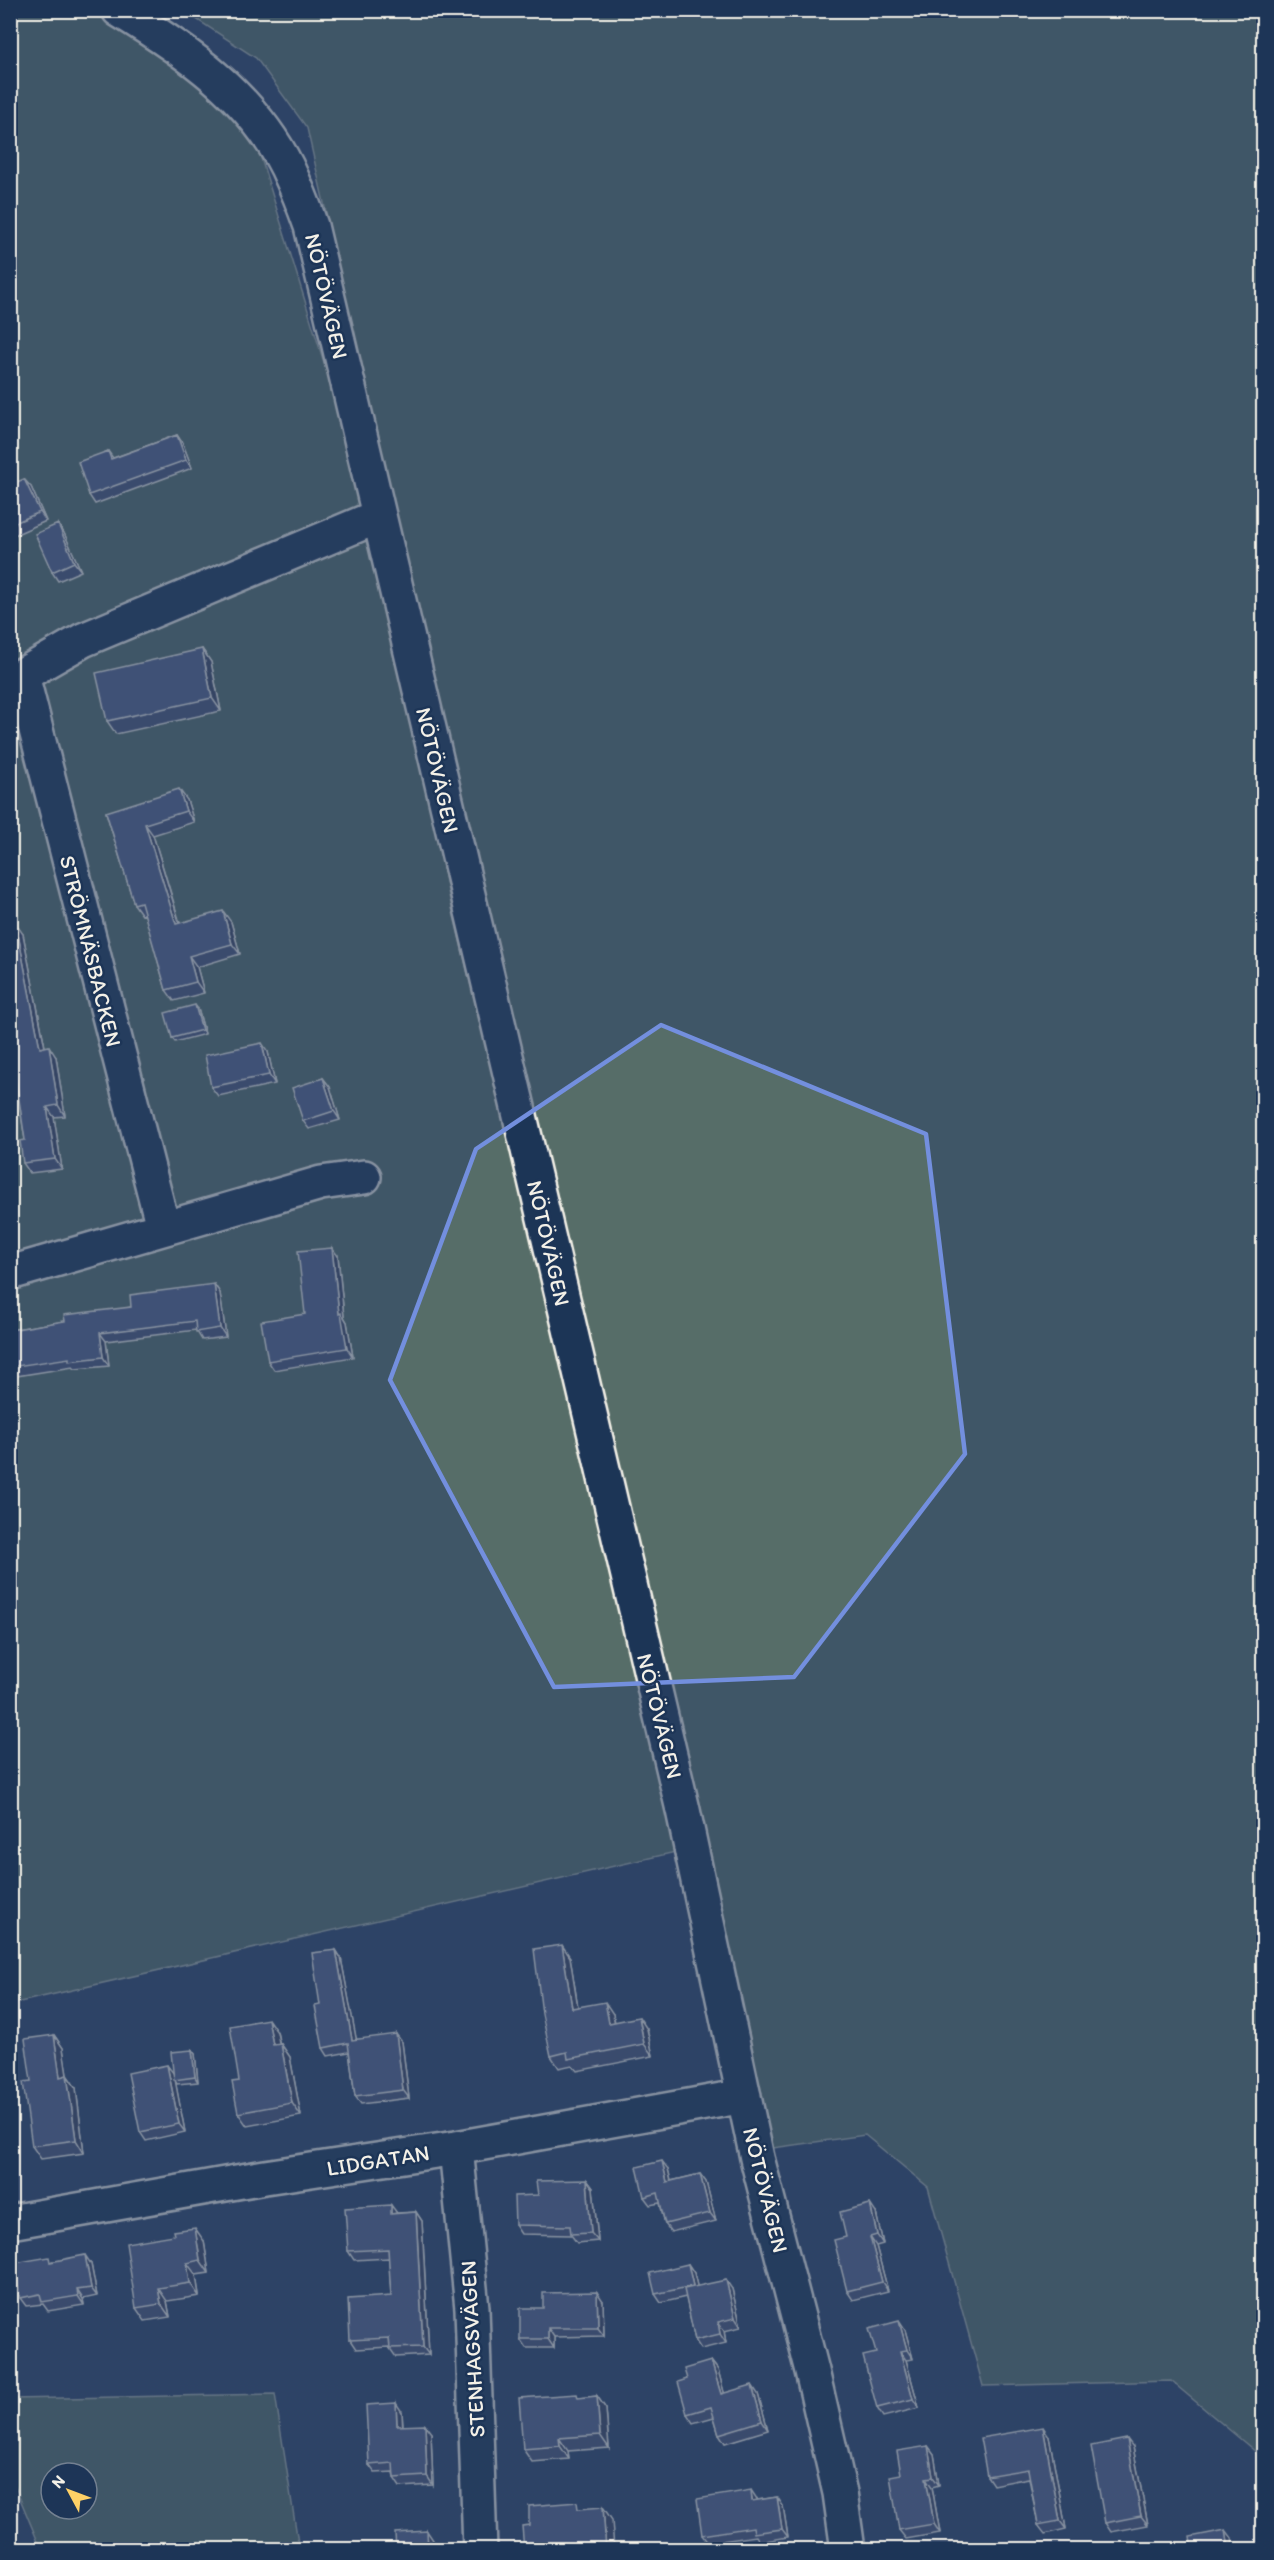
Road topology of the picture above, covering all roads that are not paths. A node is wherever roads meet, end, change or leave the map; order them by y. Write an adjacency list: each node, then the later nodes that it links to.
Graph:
1 (119, 10): 2 (street, NÖTÖVÄGEN)
2 (379, 516): 3 (street, STRÖMNÄSBACKEN); 7 (street, NÖTÖVÄGEN)
3 (16, 679): 5 (street, STRÖMNÄSBACKEN)
4 (364, 1177): 5 (street)
5 (163, 1227): 6 (street)
6 (10, 1273)
7 (744, 2096): 8 (street, LIDGATAN); 11 (street, NÖTÖVÄGEN)
8 (456, 2148): 9 (street, LIDGATAN); 10 (street, STENHAGSVÄGEN)
9 (10, 2222)
10 (480, 2550)
11 (849, 2550)

